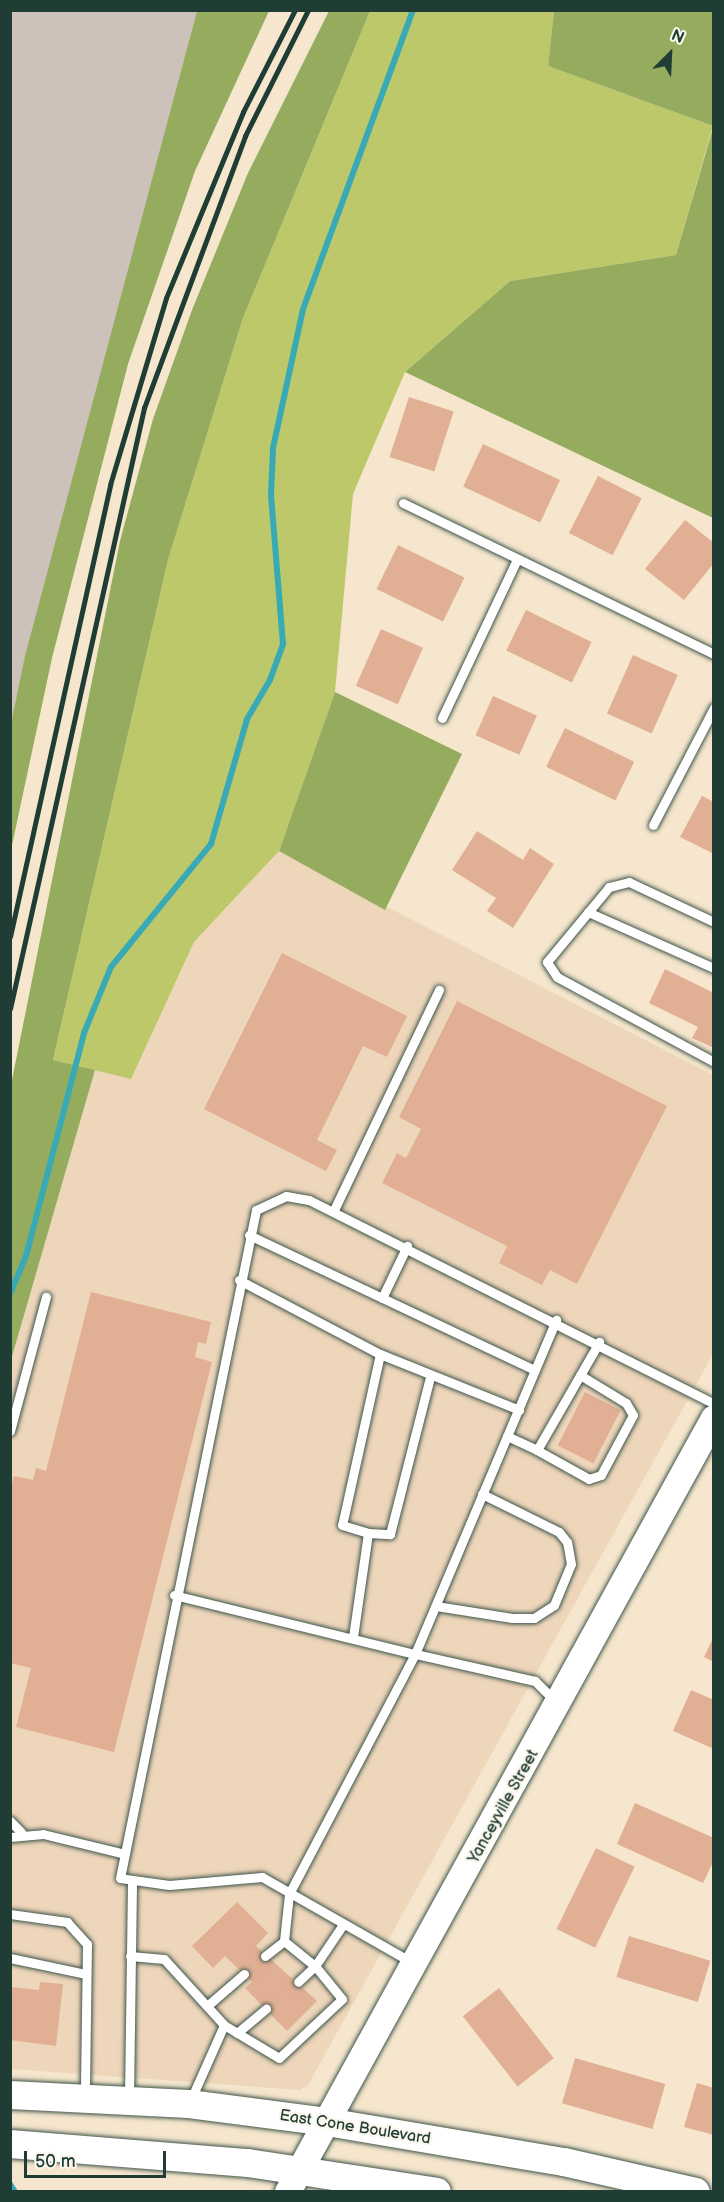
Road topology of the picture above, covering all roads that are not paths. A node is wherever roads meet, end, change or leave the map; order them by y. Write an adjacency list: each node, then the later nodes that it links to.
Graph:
1 (403, 503): 2 (lane)
2 (517, 559): 3 (lane); 5 (lane)
3 (714, 654)
4 (714, 708): 6 (lane)
5 (442, 718)
6 (653, 825)
7 (588, 912): 8 (lane); 9 (lane); 11 (lane)
8 (714, 921)
9 (712, 969)
10 (439, 990): 12 (lane)
11 (714, 1062)
12 (334, 1210): 13 (lane); 14 (lane)
13 (249, 1235): 15 (lane); 17 (lane)
14 (407, 1246): 17 (lane); 18 (lane)
15 (239, 1280): 20 (lane); 32 (lane)
16 (46, 1297): 27 (lane)
17 (382, 1298): 21 (lane)
18 (556, 1320): 19 (lane); 21 (lane)
19 (599, 1342): 22 (lane); 24 (lane)
20 (380, 1354): 23 (lane); 31 (lane)
21 (535, 1370): 25 (lane)
22 (580, 1375): 29 (lane); 29 (lane)
23 (430, 1377): 25 (lane); 31 (lane)
24 (714, 1404)
25 (519, 1410): 28 (lane)
26 (714, 1418): 36 (main road, Yanceyville Street)
27 (10, 1431)
28 (507, 1436): 29 (lane); 30 (lane)
29 (537, 1450)
30 (482, 1494): 33 (lane); 33 (lane)
31 (368, 1533): 34 (lane)
32 (174, 1595): 34 (lane); 40 (lane)
33 (436, 1606): 35 (lane)
34 (353, 1637): 35 (lane)
35 (415, 1654): 36 (lane); 42 (lane)
36 (560, 1706): 49 (main road, Yanceyville Street)
37 (10, 1821): 38 (lane)
38 (21, 1832): 39 (lane); 40 (lane)
39 (10, 1837)
40 (125, 1854): 41 (lane)
41 (132, 1880): 42 (lane); 46 (lane)
42 (289, 1894): 44 (lane); 45 (lane)
43 (10, 1914): 51 (lane)
44 (342, 1926): 49 (lane); 50 (lane)
45 (284, 1941): 47 (lane); 50 (lane)
46 (130, 1956): 54 (lane); 60 (lane)
47 (265, 1956)
48 (10, 1958): 51 (lane)
49 (416, 1965): 62 (main road, Yanceyville Street)
50 (315, 1966): 53 (lane); 57 (lane)
51 (86, 1974): 59 (lane)
52 (244, 1974): 54 (lane)
53 (298, 1982)
54 (207, 2006): 56 (lane)
55 (266, 2009): 57 (lane)
56 (224, 2025): 57 (lane); 61 (lane)
57 (237, 2033)
58 (10, 2095): 59 (main road, East Cone Boulevard)
59 (85, 2097): 60 (main road, East Cone Boulevard)
60 (129, 2100): 61 (main road, East Cone Boulevard)
61 (189, 2104): 62 (main road, East Cone Boulevard)
62 (327, 2122): 64 (main road, Yanceyville Street); 66 (main road, East Cone Boulevard)
63 (10, 2144): 64 (main road)
64 (294, 2180): 65 (main road)
65 (437, 2192)
66 (696, 2192)

